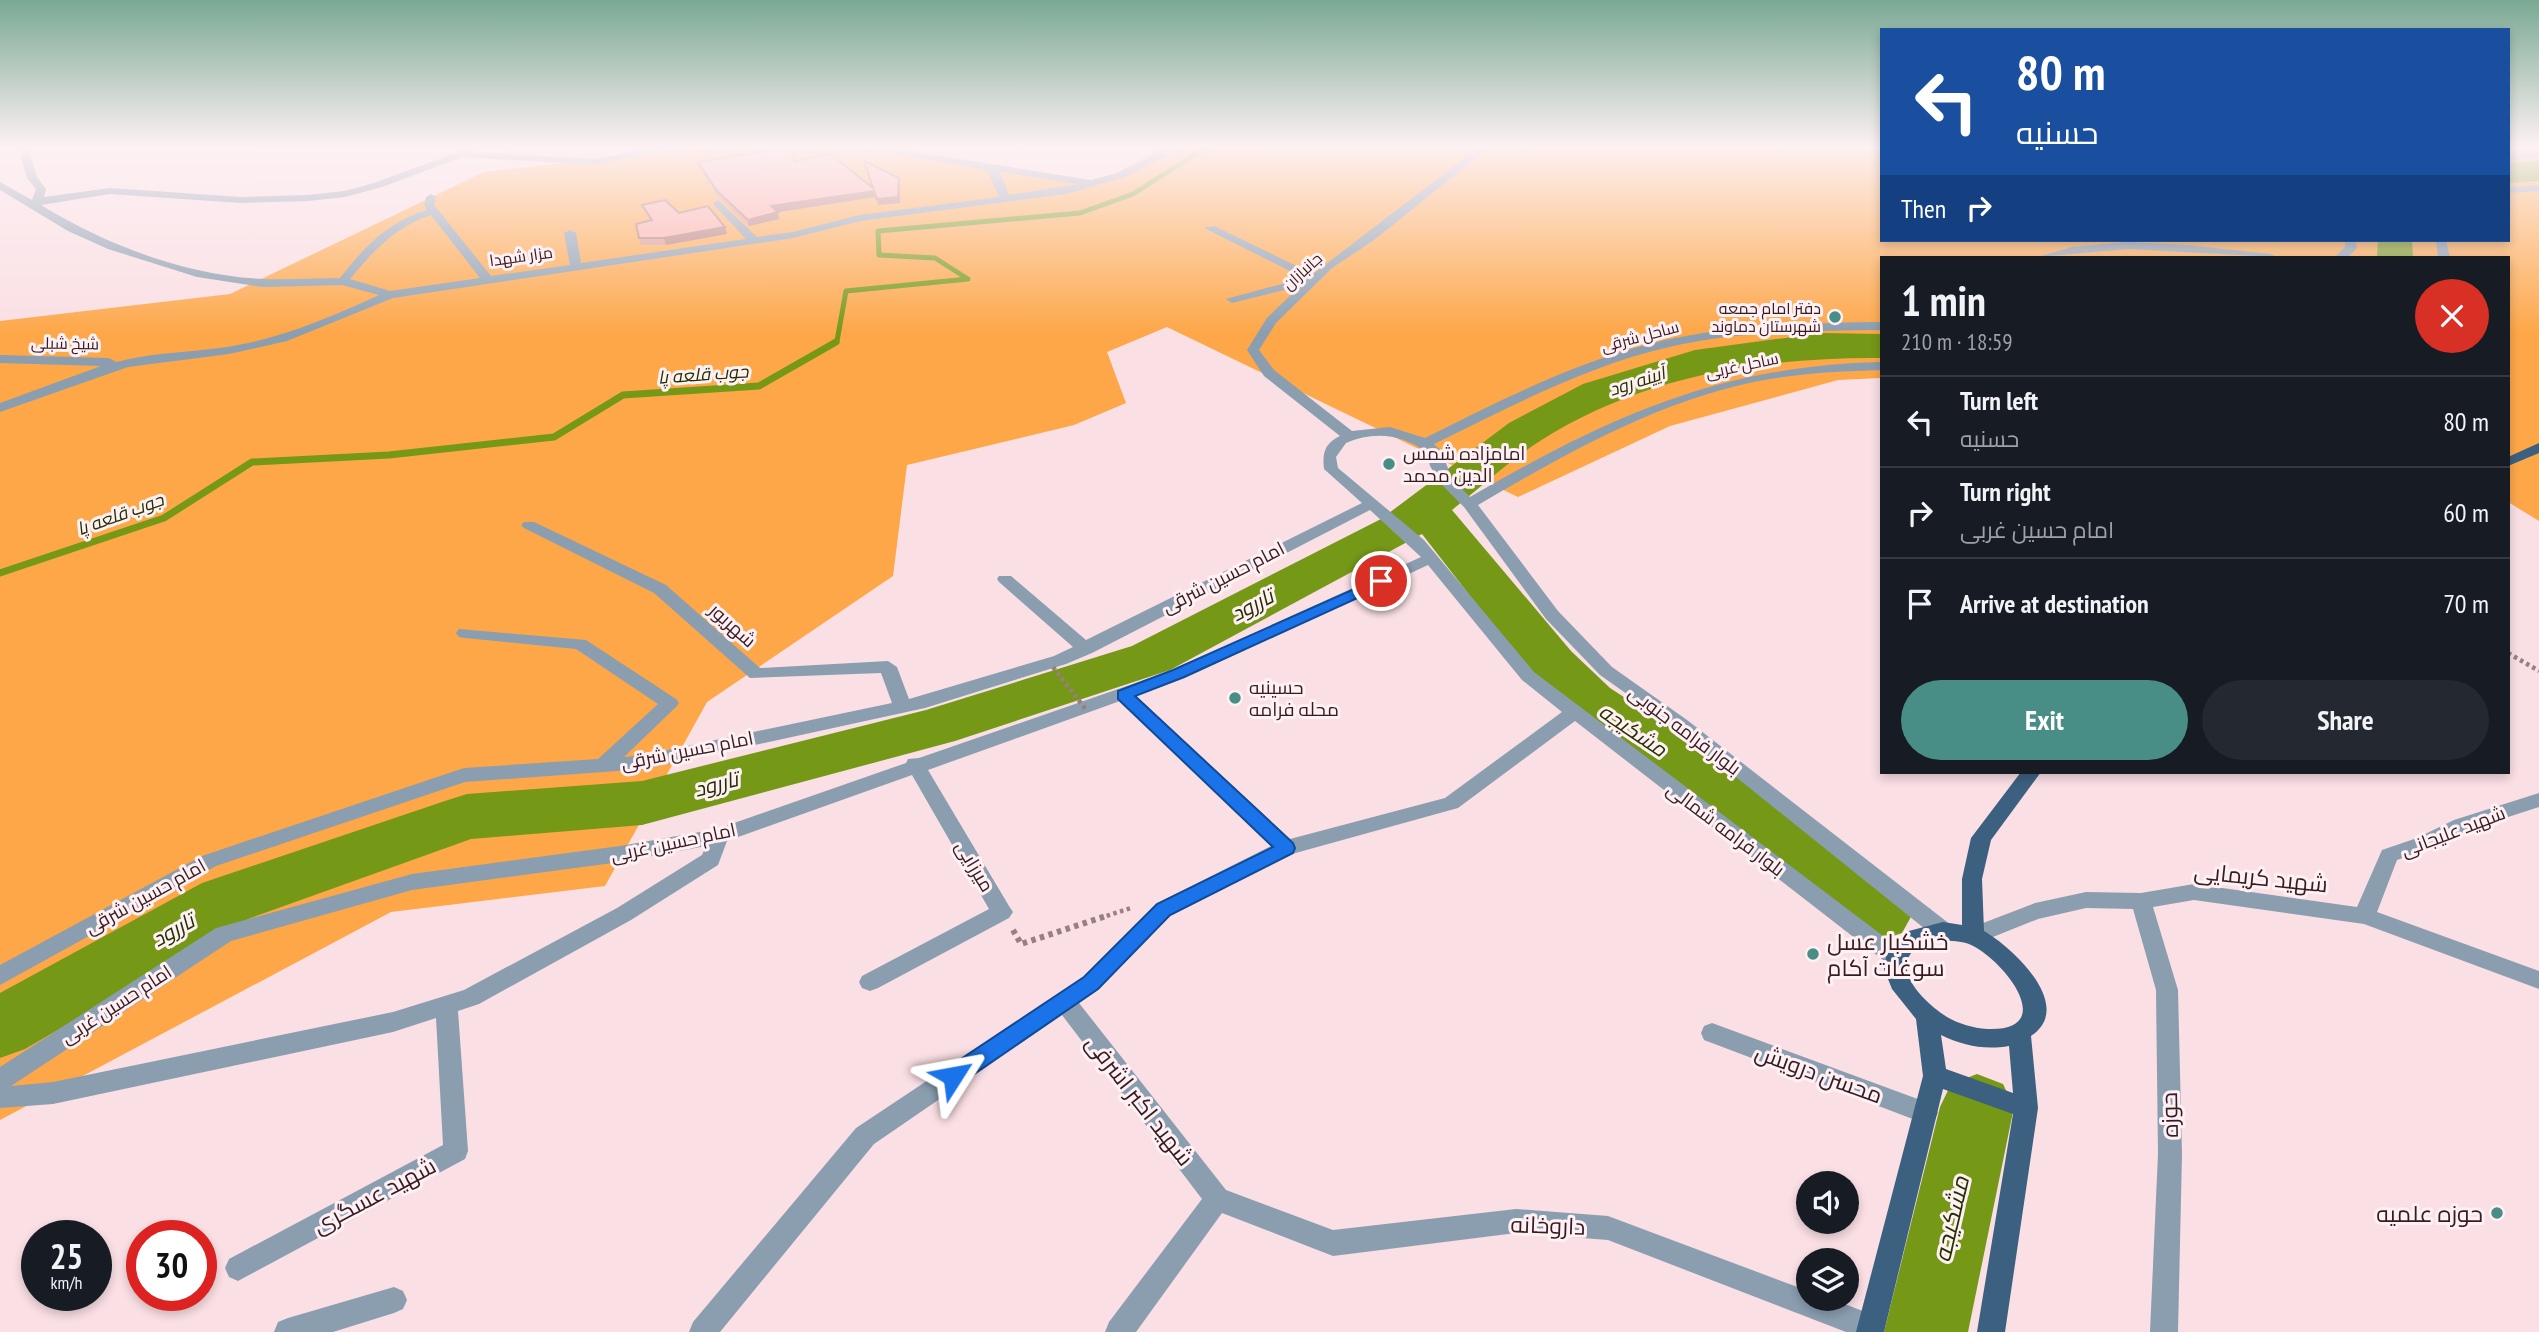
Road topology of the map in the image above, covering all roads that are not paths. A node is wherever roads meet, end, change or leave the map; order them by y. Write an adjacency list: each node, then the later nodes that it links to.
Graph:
1 (45, 209): 16 (street)
2 (724, 209): 8 (street)
3 (927, 209): 8 (street, مزار شهدا)
4 (1404, 209): 15 (street, جانبازان)
5 (434, 211): 14 (street); 16 (street)
6 (1210, 228): 15 (street)
7 (570, 233): 13 (street)
8 (755, 241): 13 (street, مزار شهدا)
9 (2350, 242): 12 (street)
10 (2048, 256): 11 (street)
11 (2260, 256)
12 (2342, 256)
13 (576, 266): 14 (street, مزار شهدا)
14 (486, 279): 17 (street, مزار شهدا)
15 (1315, 279): 18 (street); 24 (street, جانبازان)
16 (342, 281): 17 (street)
17 (390, 295): 21 (street, مزار شهدا)
18 (1232, 299)
19 (1880, 326): 25 (street, ساحل شرقی)
20 (0, 359): 21 (street, شیخ شبلی)
21 (130, 362): 23 (street, مزار شهدا)
22 (1880, 366): 28 (street, ساحل غربی)
23 (0, 408)
24 (1349, 436): 25 (street); 29 (street, بلوار فرامه شمالی)
25 (1425, 443): 28 (street, بلوار فرامه جنوبی)
26 (2539, 447): 27 (main road)
27 (2510, 460)
28 (1464, 500): 46 (street, بلوار فرامه جنوبی)
29 (1374, 507): 31 (street, بلوار فرامه شمالی); 34 (street, امام حسین شرقی)
30 (529, 525): 36 (street, شهریور)
31 (1425, 551): 35 (street, امام حسین غربی); 37 (street, بلوار فرامه شمالی)
32 (1005, 579): 34 (street)
33 (465, 634): 39 (street)
34 (1086, 649): 36 (street, امام حسین شرقی)
35 (1124, 695): 38 (street, امام حسین غربی); 43 (street)
36 (902, 706): 39 (street, امام حسین شرقی)
37 (1573, 713): 43 (street); 48 (street, بلوار فرامه شمالی)
38 (915, 764): 42 (street, امام حسین غربی); 51 (street, میرزایی)
39 (603, 765): 49 (street, امام حسین شرقی)
40 (2029, 774): 47 (main road)
41 (2539, 800): 45 (street, شهید علیجانی)
42 (719, 836): 53 (street); 58 (street, امام حسین غربی)
43 (1286, 848): 52 (street)
44 (2141, 901): 45 (street, شهید کریمایی); 47 (street, شهید کریمایی); 70 (street, حوزه)
45 (2365, 916): 50 (street, شهید کریمایی)
46 (1943, 931): 47 (main road); 48 (main road)
47 (1973, 936): 55 (main road)
48 (1895, 957): 54 (main road)
49 (0, 976)
50 (2539, 980)
51 (870, 982)
52 (1064, 1001): 62 (street, شهید اکبر اشرفی); 67 (street)
53 (446, 1006): 59 (street); 63 (street, شهید عسگری)
54 (1927, 1019): 55 (main road); 57 (main road)
55 (2019, 1032): 60 (main road)
56 (1712, 1033): 61 (street, محسن درویش)
57 (1935, 1076): 60 (main road); 61 (main road)
58 (0, 1080)
59 (0, 1097)
60 (2026, 1108): 69 (main road)
61 (1926, 1113): 65 (main road)
62 (1217, 1199): 65 (street, داروخانه); 68 (street)
63 (238, 1268)
64 (394, 1300): 66 (street)
65 (1870, 1330)
66 (288, 1332)
67 (703, 1332)
68 (1119, 1332)
69 (1991, 1332)
70 (2164, 1332)

